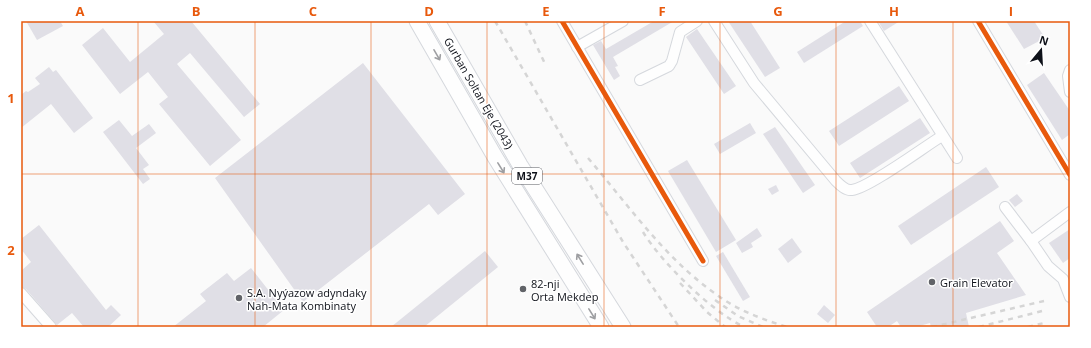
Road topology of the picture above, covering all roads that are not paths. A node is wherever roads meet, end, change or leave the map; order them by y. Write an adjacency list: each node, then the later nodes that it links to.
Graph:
1 (417, 21): 23 (highway, Gurban Soltan Eje (2043) / M37, one-way to 23)
2 (437, 21): 24 (highway, Gurban Soltan Eje (2043) / M37, one-way to 2)
3 (562, 21): 9 (street)
4 (623, 21): 9 (street)
5 (697, 21): 11 (street)
6 (714, 21): 13 (street)
7 (870, 21): 13 (street)
8 (978, 21): 15 (street)
9 (577, 47): 19 (street)
10 (1070, 70): 12 (street)
11 (640, 80)
12 (1070, 92)
13 (942, 136): 14 (street)
14 (957, 158)
15 (1070, 175)
16 (1005, 206): 18 (street)
17 (1070, 212): 18 (street)
18 (1031, 241): 21 (street)
19 (703, 261)
20 (21, 293): 22 (street)
21 (1070, 297)
22 (51, 327)
23 (600, 327)
24 (623, 327)

